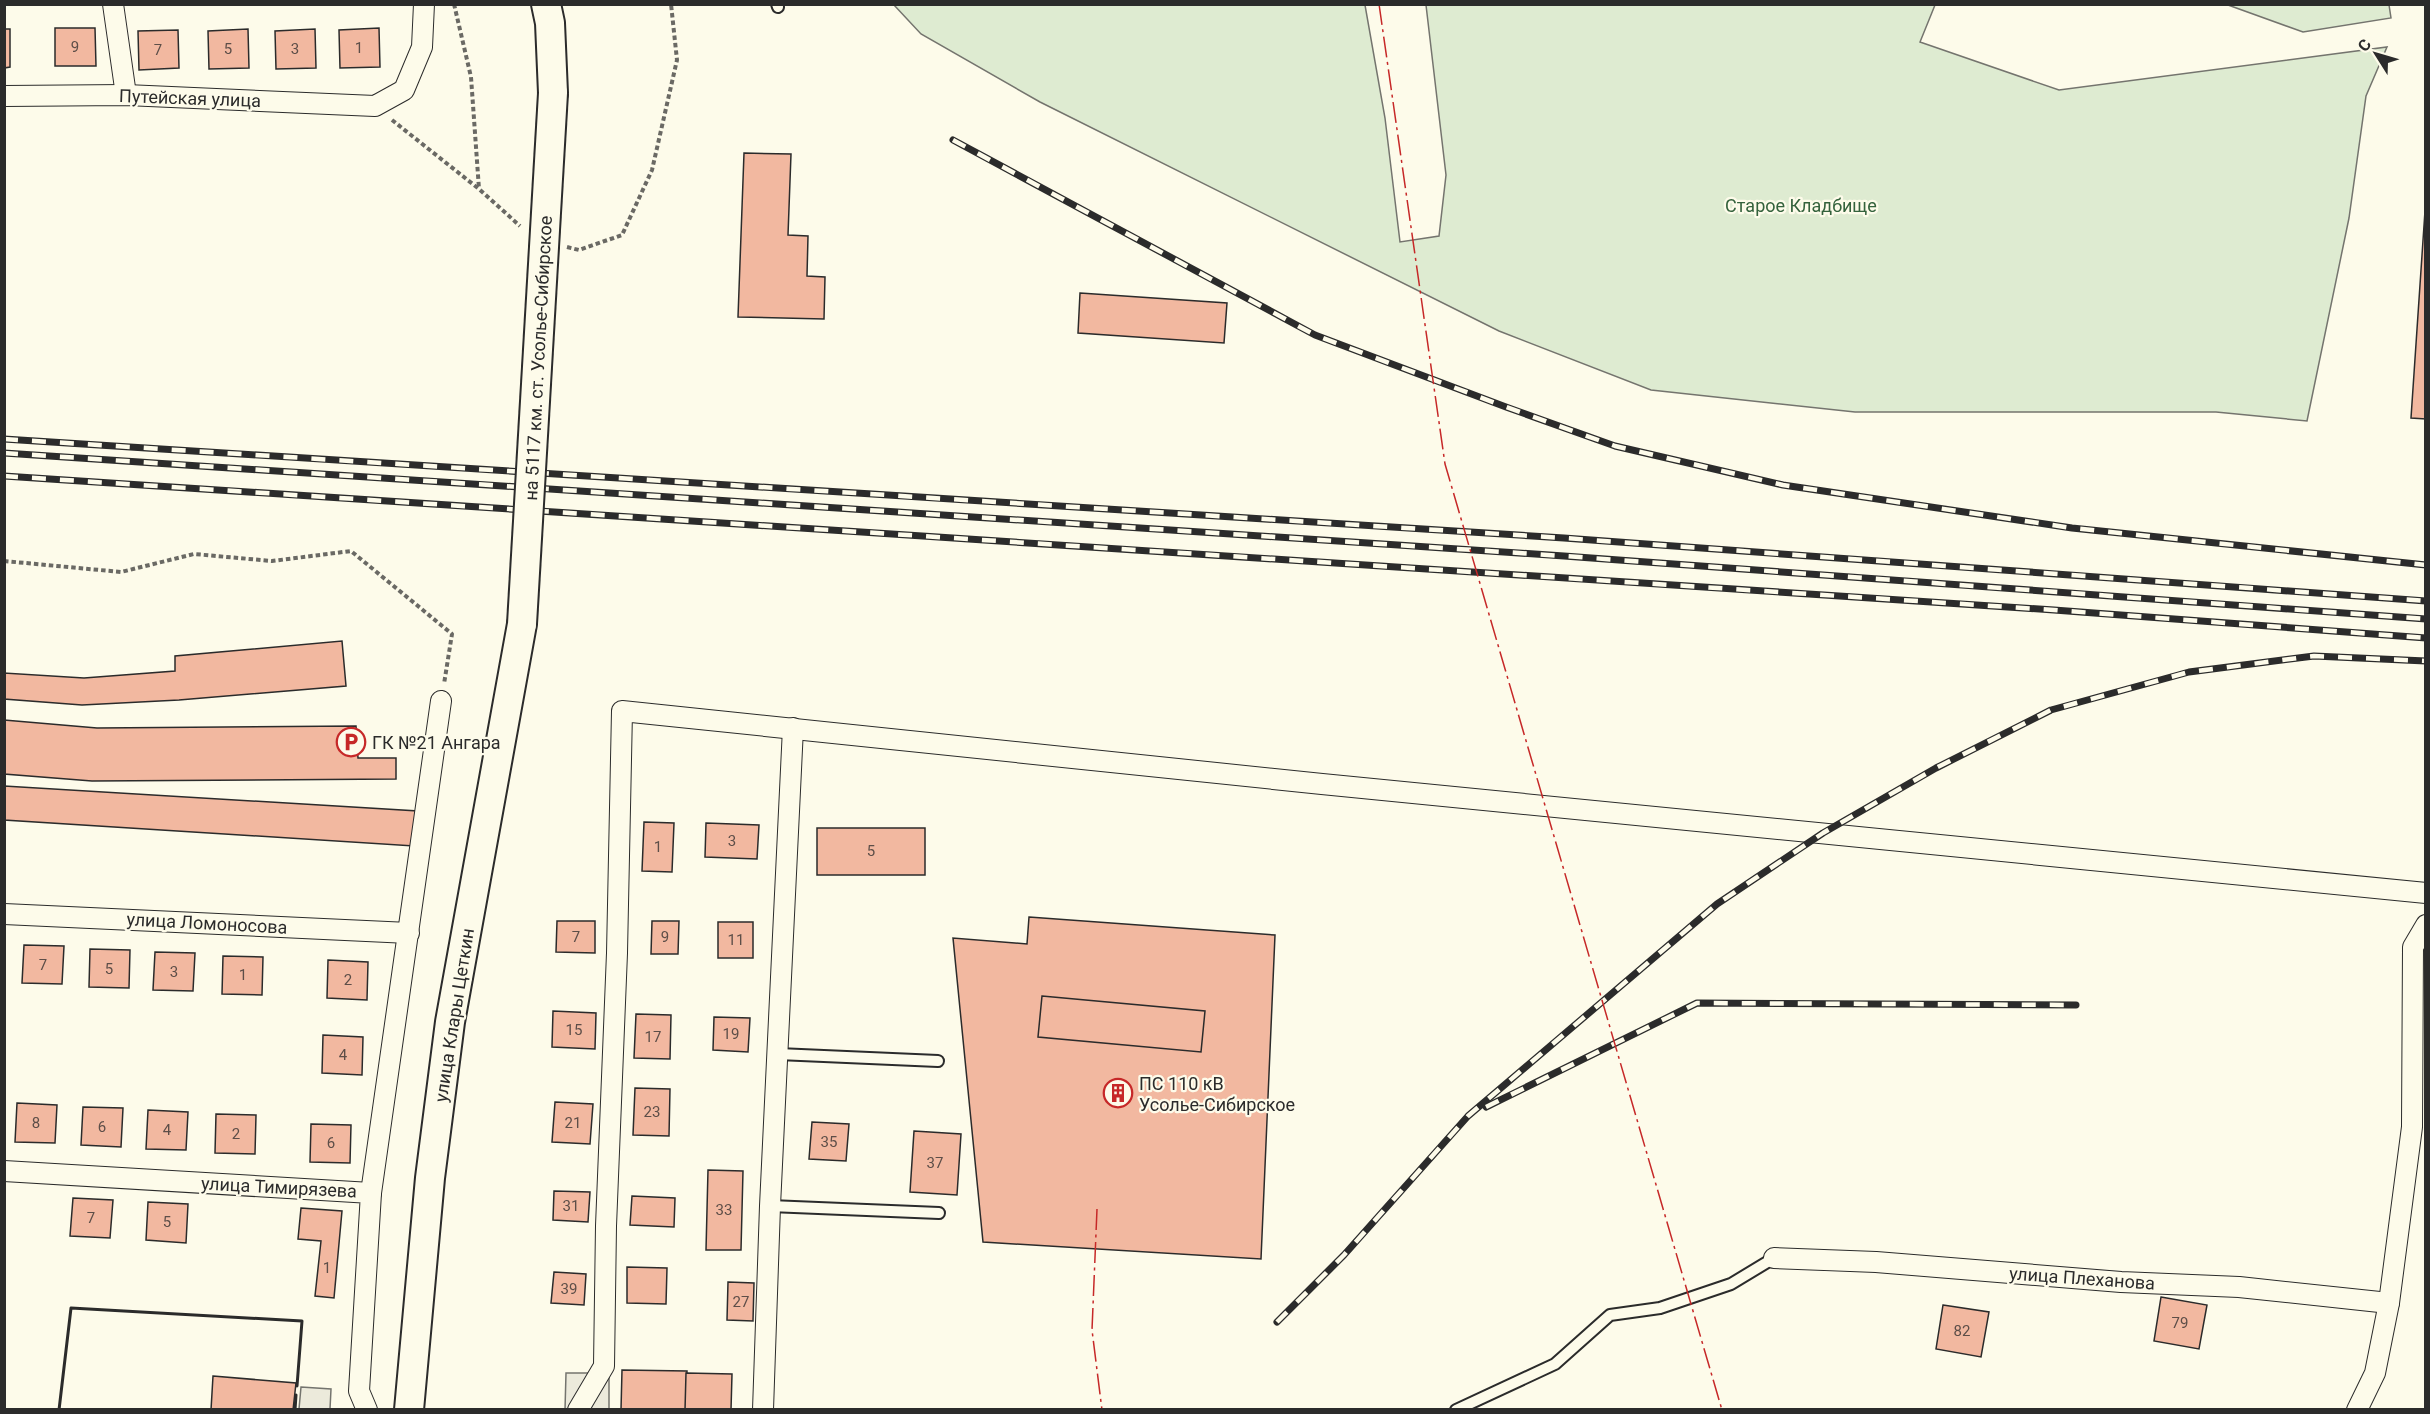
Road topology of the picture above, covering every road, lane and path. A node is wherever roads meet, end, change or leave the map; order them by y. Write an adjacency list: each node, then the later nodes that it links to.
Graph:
1 (112, 4): 5 (street)
2 (424, 4): 5 (street, Путейская улица)
3 (453, 4): 7 (path)
4 (546, 4): 9 (street, на 5117 км. ст. Усолье-Сибирское, bridge)
5 (126, 95): 6 (street, Путейская улица)
6 (4, 96)
7 (479, 189)
8 (4, 561): 10 (path)
9 (522, 624): 26 (street, улица Клары Цеткин)
10 (441, 701): 15 (street)
11 (793, 728): 12 (street); 16 (street); 27 (street)
12 (2426, 893)
13 (4, 914): 15 (street, улица Ломоносова)
14 (2426, 925): 18 (street)
15 (409, 933): 20 (street)
16 (778, 1054): 17 (lane); 21 (street)
17 (938, 1061)
18 (2419, 1128): 24 (street)
19 (4, 1171): 20 (street, улица Тимирязева)
20 (371, 1193): 25 (street, улица Тимирязева)
21 (770, 1206): 22 (lane); 28 (street)
22 (939, 1213)
23 (1774, 1258): 24 (street, улица Плеханова); 29 (lane)
24 (2389, 1303): 30 (street)
25 (367, 1410)
26 (409, 1410)
27 (578, 1410)
28 (763, 1410)
29 (1456, 1410)
30 (2357, 1410)

